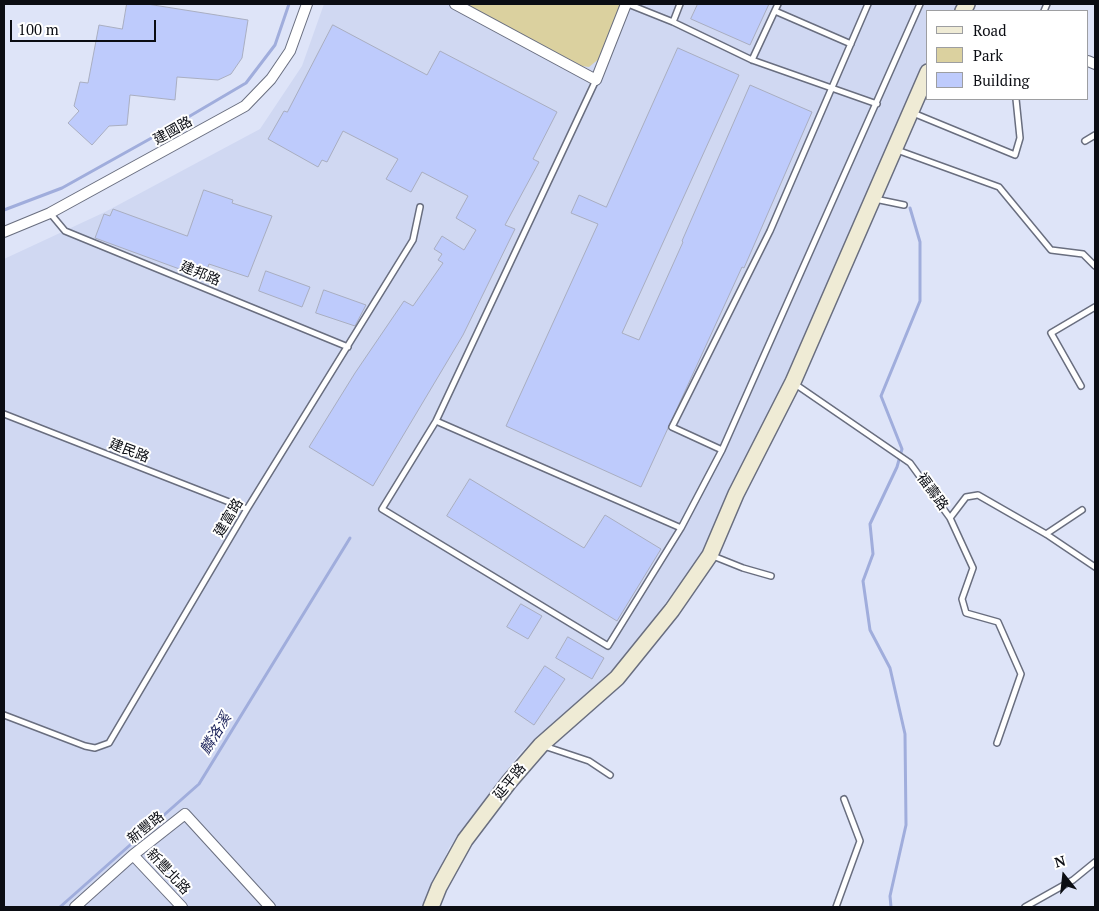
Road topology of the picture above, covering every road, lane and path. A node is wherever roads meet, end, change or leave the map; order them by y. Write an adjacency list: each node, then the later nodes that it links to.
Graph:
1 (307, 4): 24 (street, 建國路)
2 (455, 4): 12 (street)
3 (627, 4): 9 (lane); 12 (street)
4 (680, 4): 9 (lane)
5 (778, 4): 8 (lane)
6 (868, 4): 10 (lane)
7 (920, 4): 16 (lane)
8 (775, 11): 10 (lane); 11 (lane)
9 (673, 22): 11 (lane)
10 (851, 44): 14 (lane)
11 (752, 60): 14 (lane)
12 (596, 80): 32 (lane)
13 (926, 80): 17 (street)
14 (833, 88): 16 (lane); 33 (lane)
15 (1016, 100): 17 (lane)
16 (877, 104): 33 (lane)
17 (910, 112): 20 (street)
18 (1095, 134): 19 (lane)
19 (1084, 141)
20 (895, 149): 21 (street); 26 (lane)
21 (874, 199): 22 (lane); 29 (street)
22 (904, 205)
23 (420, 207): 28 (lane, 建富路)
24 (50, 213): 25 (street, 建國路); 28 (lane, 建邦路)
25 (4, 232)
26 (1095, 266)
27 (1095, 307): 30 (lane)
28 (348, 347): 34 (lane, 建富路)
29 (793, 382): 36 (lane, 福壽路); 39 (street)
30 (1081, 386)
31 (4, 414): 34 (lane, 建民路)
32 (436, 421): 37 (lane); 37 (lane)
33 (722, 450): 37 (lane)
34 (247, 509): 42 (lane, 建富路)
35 (1082, 510): 38 (lane)
36 (950, 518): 38 (lane, 福壽路); 43 (lane)
37 (681, 528)
38 (1046, 534): 40 (lane, 福壽路)
39 (710, 555): 41 (lane); 44 (street, 延平路)
40 (1095, 567)
41 (771, 576)
42 (4, 715)
43 (997, 743)
44 (541, 745): 45 (lane); 52 (street, 延平路)
45 (610, 774)
46 (844, 800): 53 (lane)
47 (134, 855): 49 (street, 新豐北路); 50 (street, 新豐路); 51 (street, 新豐路)
48 (1095, 862): 54 (lane)
49 (177, 906)
50 (75, 907)
51 (270, 907)
52 (431, 907)
53 (836, 907)
54 (1025, 907)

